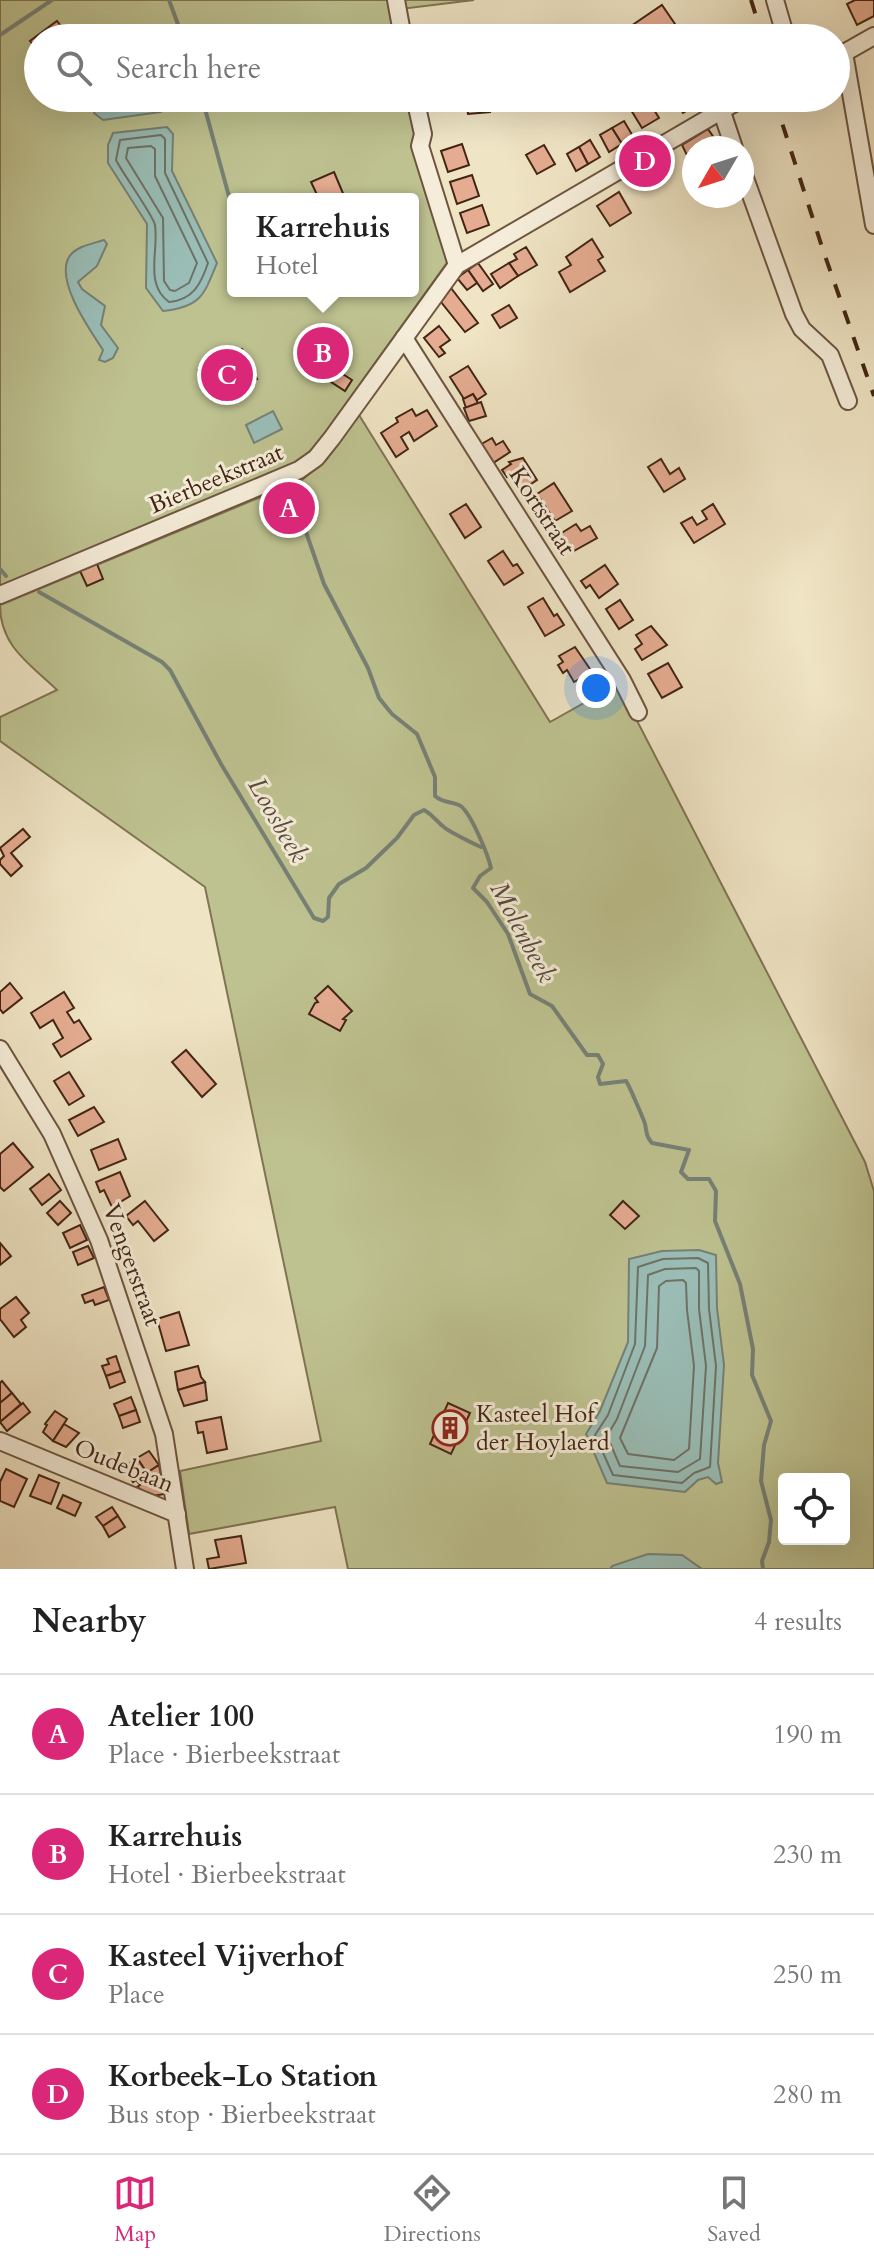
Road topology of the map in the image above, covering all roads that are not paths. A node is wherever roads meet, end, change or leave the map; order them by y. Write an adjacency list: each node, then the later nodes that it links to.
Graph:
1 (396, 0): 3 (street)
2 (775, 0): 4 (street)
3 (400, 24)
4 (782, 24)
5 (874, 36): 6 (street)
6 (850, 49)
7 (850, 102): 13 (street)
8 (418, 112): 15 (street)
9 (716, 112): 15 (street, Bierbeekstraat)
10 (722, 112): 11 (street)
11 (730, 136)
12 (754, 204): 17 (street)
13 (872, 204): 14 (street)
14 (874, 225)
15 (457, 265): 16 (street, Bierbeekstraat)
16 (404, 338): 18 (street, Bierbeekstraat); 19 (street, Kortstraat)
17 (848, 401)
18 (0, 595)
19 (638, 712)
20 (0, 1049): 22 (street, Vengerstraat)
21 (0, 1441): 22 (street, Oudebaan)
22 (177, 1514): 23 (street, Oudebaan)
23 (185, 1569)

